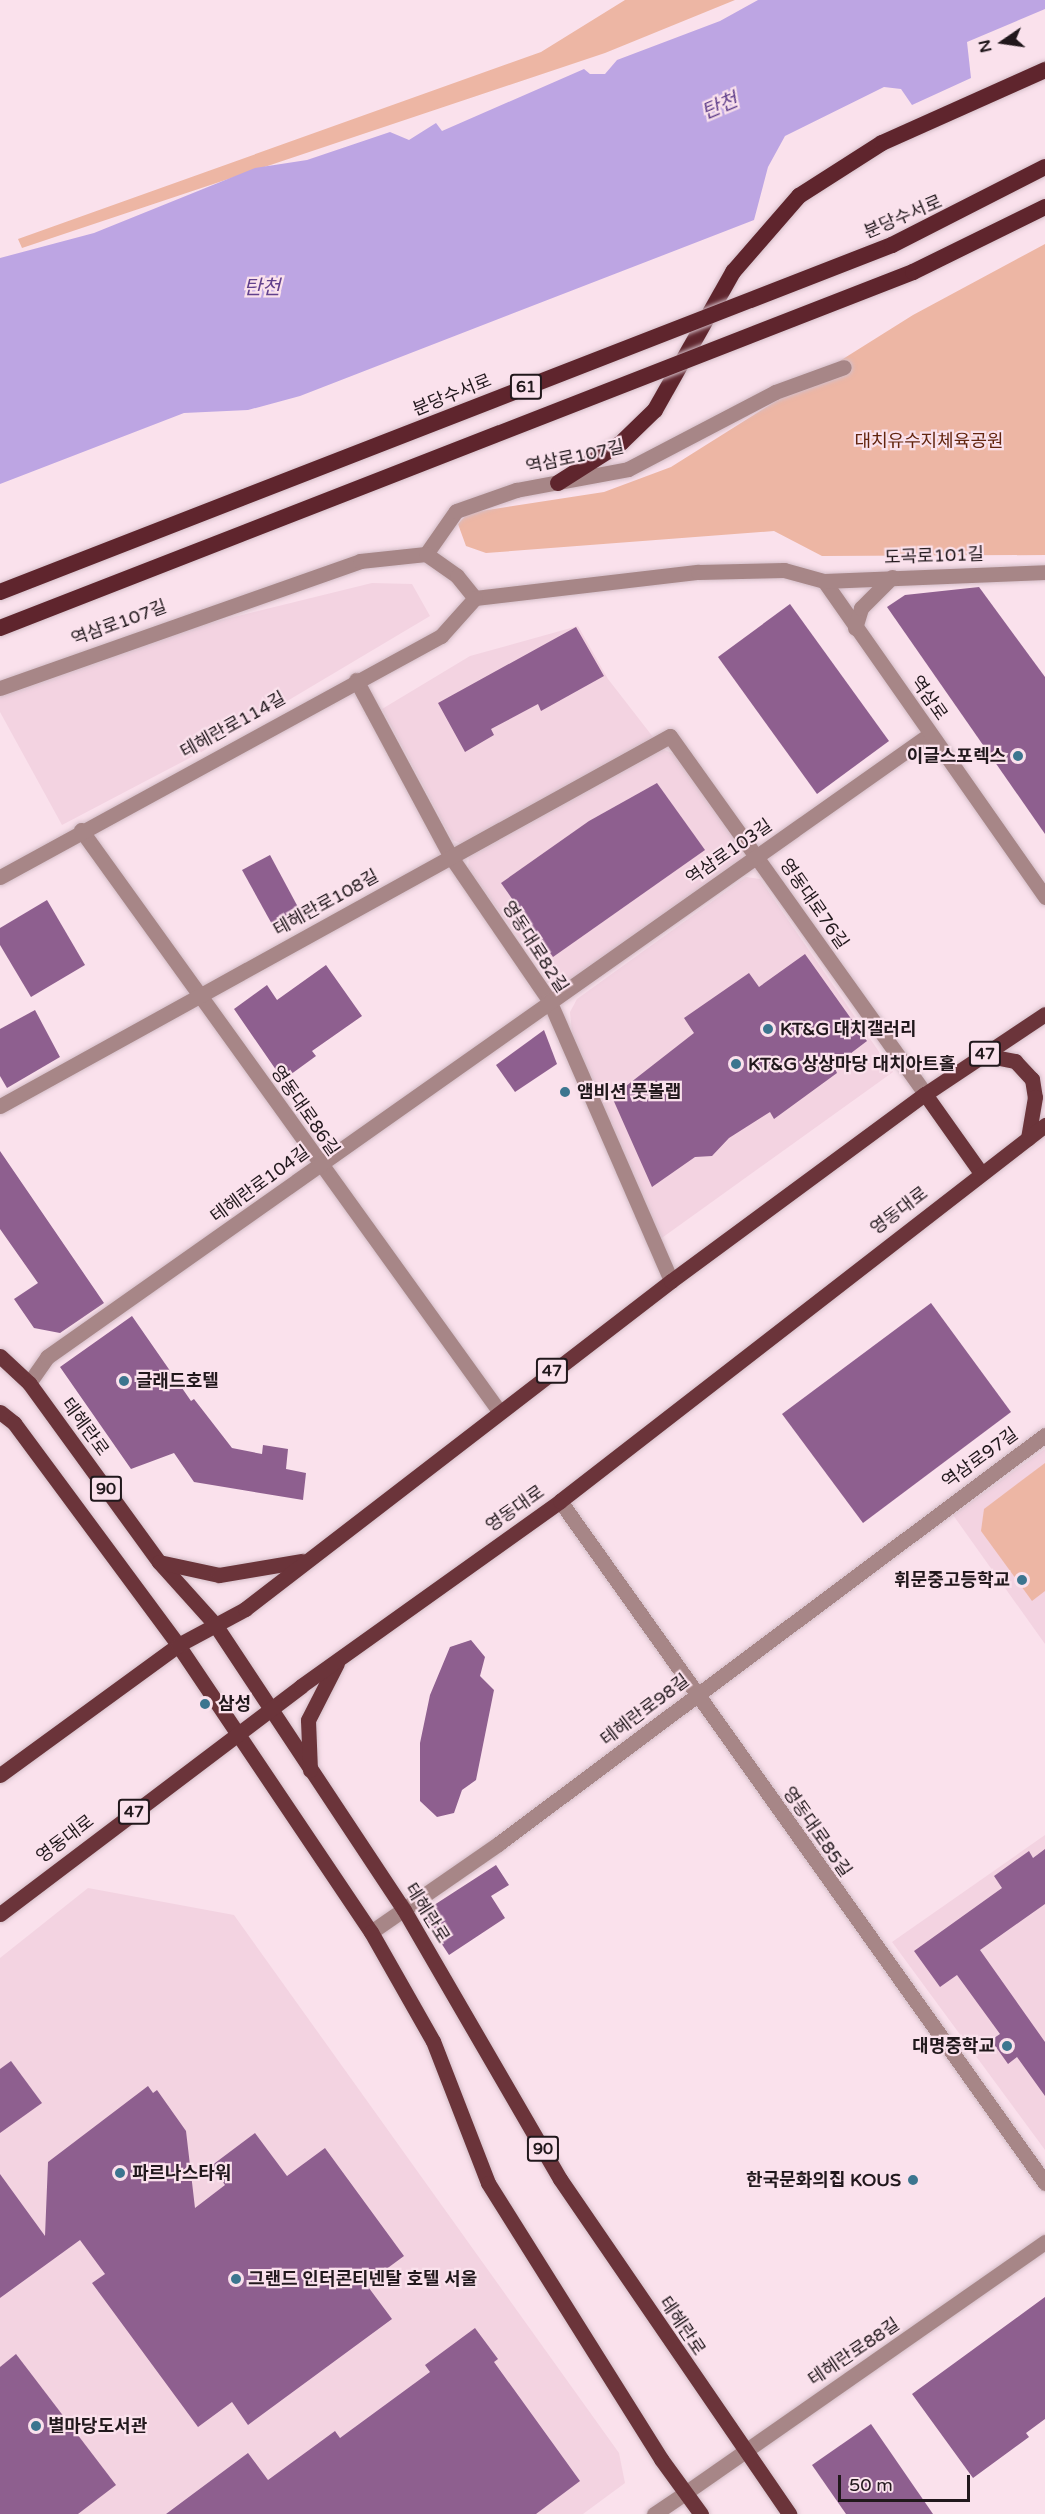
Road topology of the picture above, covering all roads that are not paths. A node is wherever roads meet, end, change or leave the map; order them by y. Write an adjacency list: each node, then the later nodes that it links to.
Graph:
1 (1045, 70): 5 (highway, bridge)
2 (1045, 167): 10 (highway, 분당수서로 / 61, bridge)
3 (1045, 207): 12 (highway, 61, bridge)
4 (844, 367): 5 (street, 역삼로107길)
5 (558, 483): 6 (street, 역삼로107길)
6 (426, 554): 11 (street); 15 (street, 역삼로107길)
7 (1045, 572): 8 (street, 도곡로101길)
8 (892, 577): 9 (street, 도곡로101길); 13 (street)
9 (824, 581): 11 (street); 13 (street, 역삼로)
10 (3, 590)
11 (475, 597): 14 (street, 테헤란로114길)
12 (0, 628)
13 (855, 628): 16 (street, 역삼로)
14 (356, 680): 18 (street, 테헤란로114길); 19 (street, 영동대로82길)
15 (0, 688)
16 (930, 734): 20 (street, 역삼로103길); 22 (street, 역삼로)
17 (670, 736): 19 (street, 테헤란로108길); 20 (street, 영동대로76길)
18 (81, 830): 21 (street, 테헤란로114길); 23 (street, 영동대로86길)
19 (451, 857): 23 (street, 테헤란로108길); 24 (street, 영동대로82길)
20 (757, 857): 24 (street, 역삼로103길); 27 (street, 영동대로76길)
21 (0, 877)
22 (1045, 897)
23 (201, 993): 28 (street, 테헤란로108길); 31 (street, 영동대로86길)
24 (549, 1000): 31 (street, 테헤란로104길); 33 (street, 영동대로82길)
25 (1045, 1014): 26 (main road, 47)
26 (984, 1055): 27 (main road, 47); 30 (main road)
27 (925, 1094): 32 (main road); 33 (main road, 47)
28 (0, 1106)
29 (1045, 1125): 30 (main road, 영동대로 / 47)
30 (1028, 1138): 32 (main road, 영동대로 / 47)
31 (318, 1166): 35 (street, 테헤란로104길); 37 (street, 영동대로86길)
32 (981, 1173): 39 (main road, 영동대로 / 47)
33 (671, 1281): 37 (main road, 47)
34 (0, 1356): 35 (main road, 테헤란로 / 90)
35 (29, 1383): 42 (main road, 테헤란로 / 90)
36 (0, 1412): 44 (main road, 90)
37 (499, 1412): 41 (main road, 47)
38 (1045, 1435): 40 (street, 역삼로97길)
39 (560, 1501): 45 (main road, 영동대로 / 47); 46 (street, 영동대로85길)
40 (938, 1513): 46 (street, 테헤란로98길)
41 (305, 1560): 42 (main road); 43 (main road, 47)
42 (159, 1562): 43 (main road, 테헤란로 / 90)
43 (214, 1623): 44 (main road, 47); 47 (main road, 테헤란로 / 90)
44 (178, 1645): 48 (main road, 90); 49 (main road, 47)
45 (340, 1658): 47 (main road, 영동대로 / 47); 50 (main road)
46 (698, 1696): 51 (street, 테헤란로98길); 54 (street, 영동대로85길)
47 (270, 1712): 48 (main road, 영동대로 / 47); 50 (main road, 테헤란로 / 90)
48 (240, 1734): 52 (main road, 영동대로 / 47); 53 (main road, 90)
49 (0, 1775)
50 (311, 1775): 51 (main road, 테헤란로 / 90)
51 (404, 1910): 53 (street, 테헤란로98길); 56 (main road, 테헤란로 / 90)
52 (0, 1914)
53 (371, 1932): 57 (main road, 90)
54 (1045, 2183)
55 (1045, 2242): 56 (street, 테헤란로88길)
56 (743, 2451): 57 (street, 테헤란로88길); 60 (main road, 테헤란로 / 90)
57 (685, 2493): 58 (street, 테헤란로88길); 59 (main road, 90)
58 (654, 2514)
59 (701, 2514)
60 (789, 2514)

